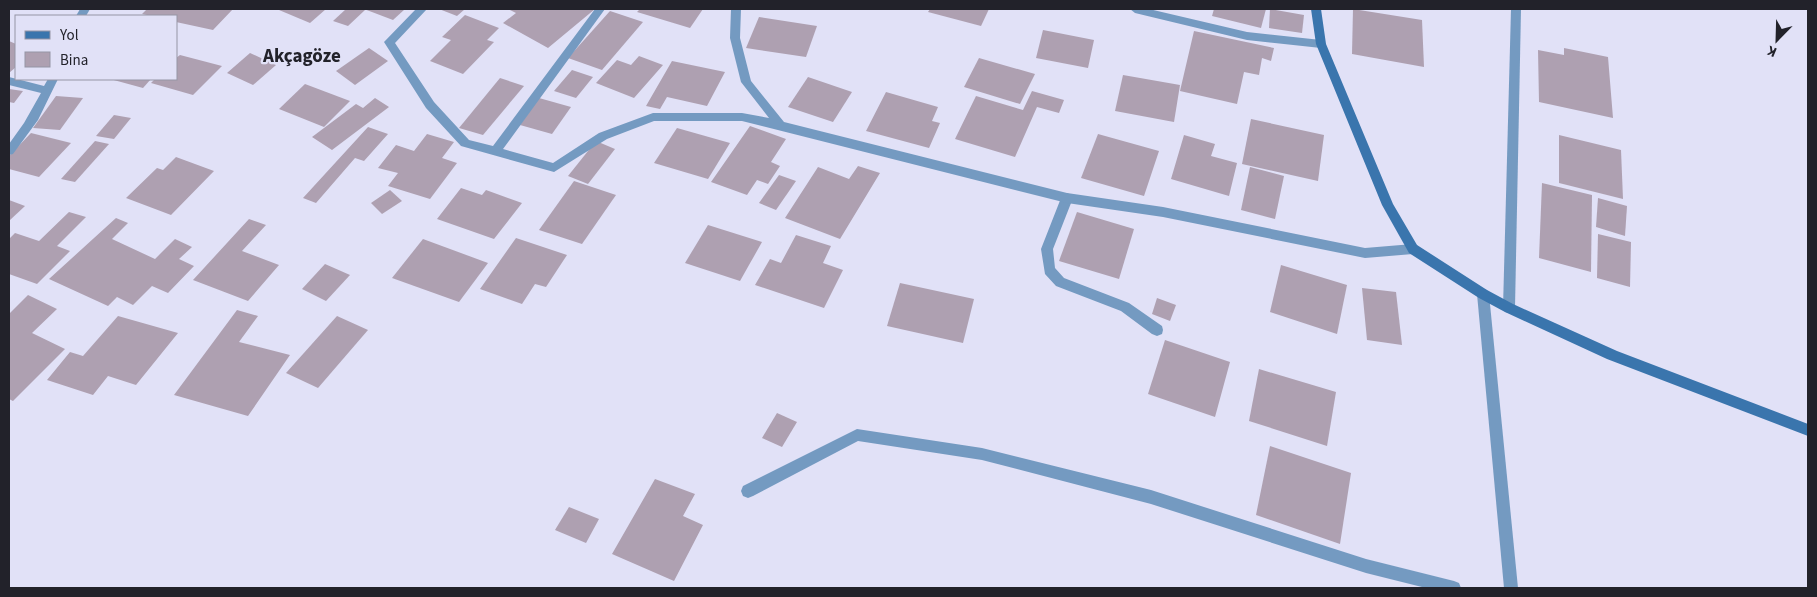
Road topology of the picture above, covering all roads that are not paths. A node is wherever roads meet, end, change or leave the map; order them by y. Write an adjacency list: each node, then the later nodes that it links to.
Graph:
1 (422, 9): 13 (street)
2 (600, 9): 13 (street)
3 (736, 9): 11 (street)
4 (1135, 9): 7 (street)
5 (1316, 9): 7 (street)
6 (1516, 9): 17 (street)
7 (1321, 44): 15 (street)
8 (53, 80): 10 (street)
9 (9, 81): 10 (street)
10 (48, 92): 12 (street)
11 (780, 125): 13 (street); 14 (street)
12 (9, 151)
13 (495, 152)
14 (1067, 198): 15 (street); 18 (street)
15 (1413, 249): 16 (street)
16 (1483, 294): 17 (street); 22 (street)
17 (1509, 308): 19 (street)
18 (1157, 330)
19 (1808, 430)
20 (748, 491): 21 (street)
21 (1454, 588)
22 (1512, 588)

